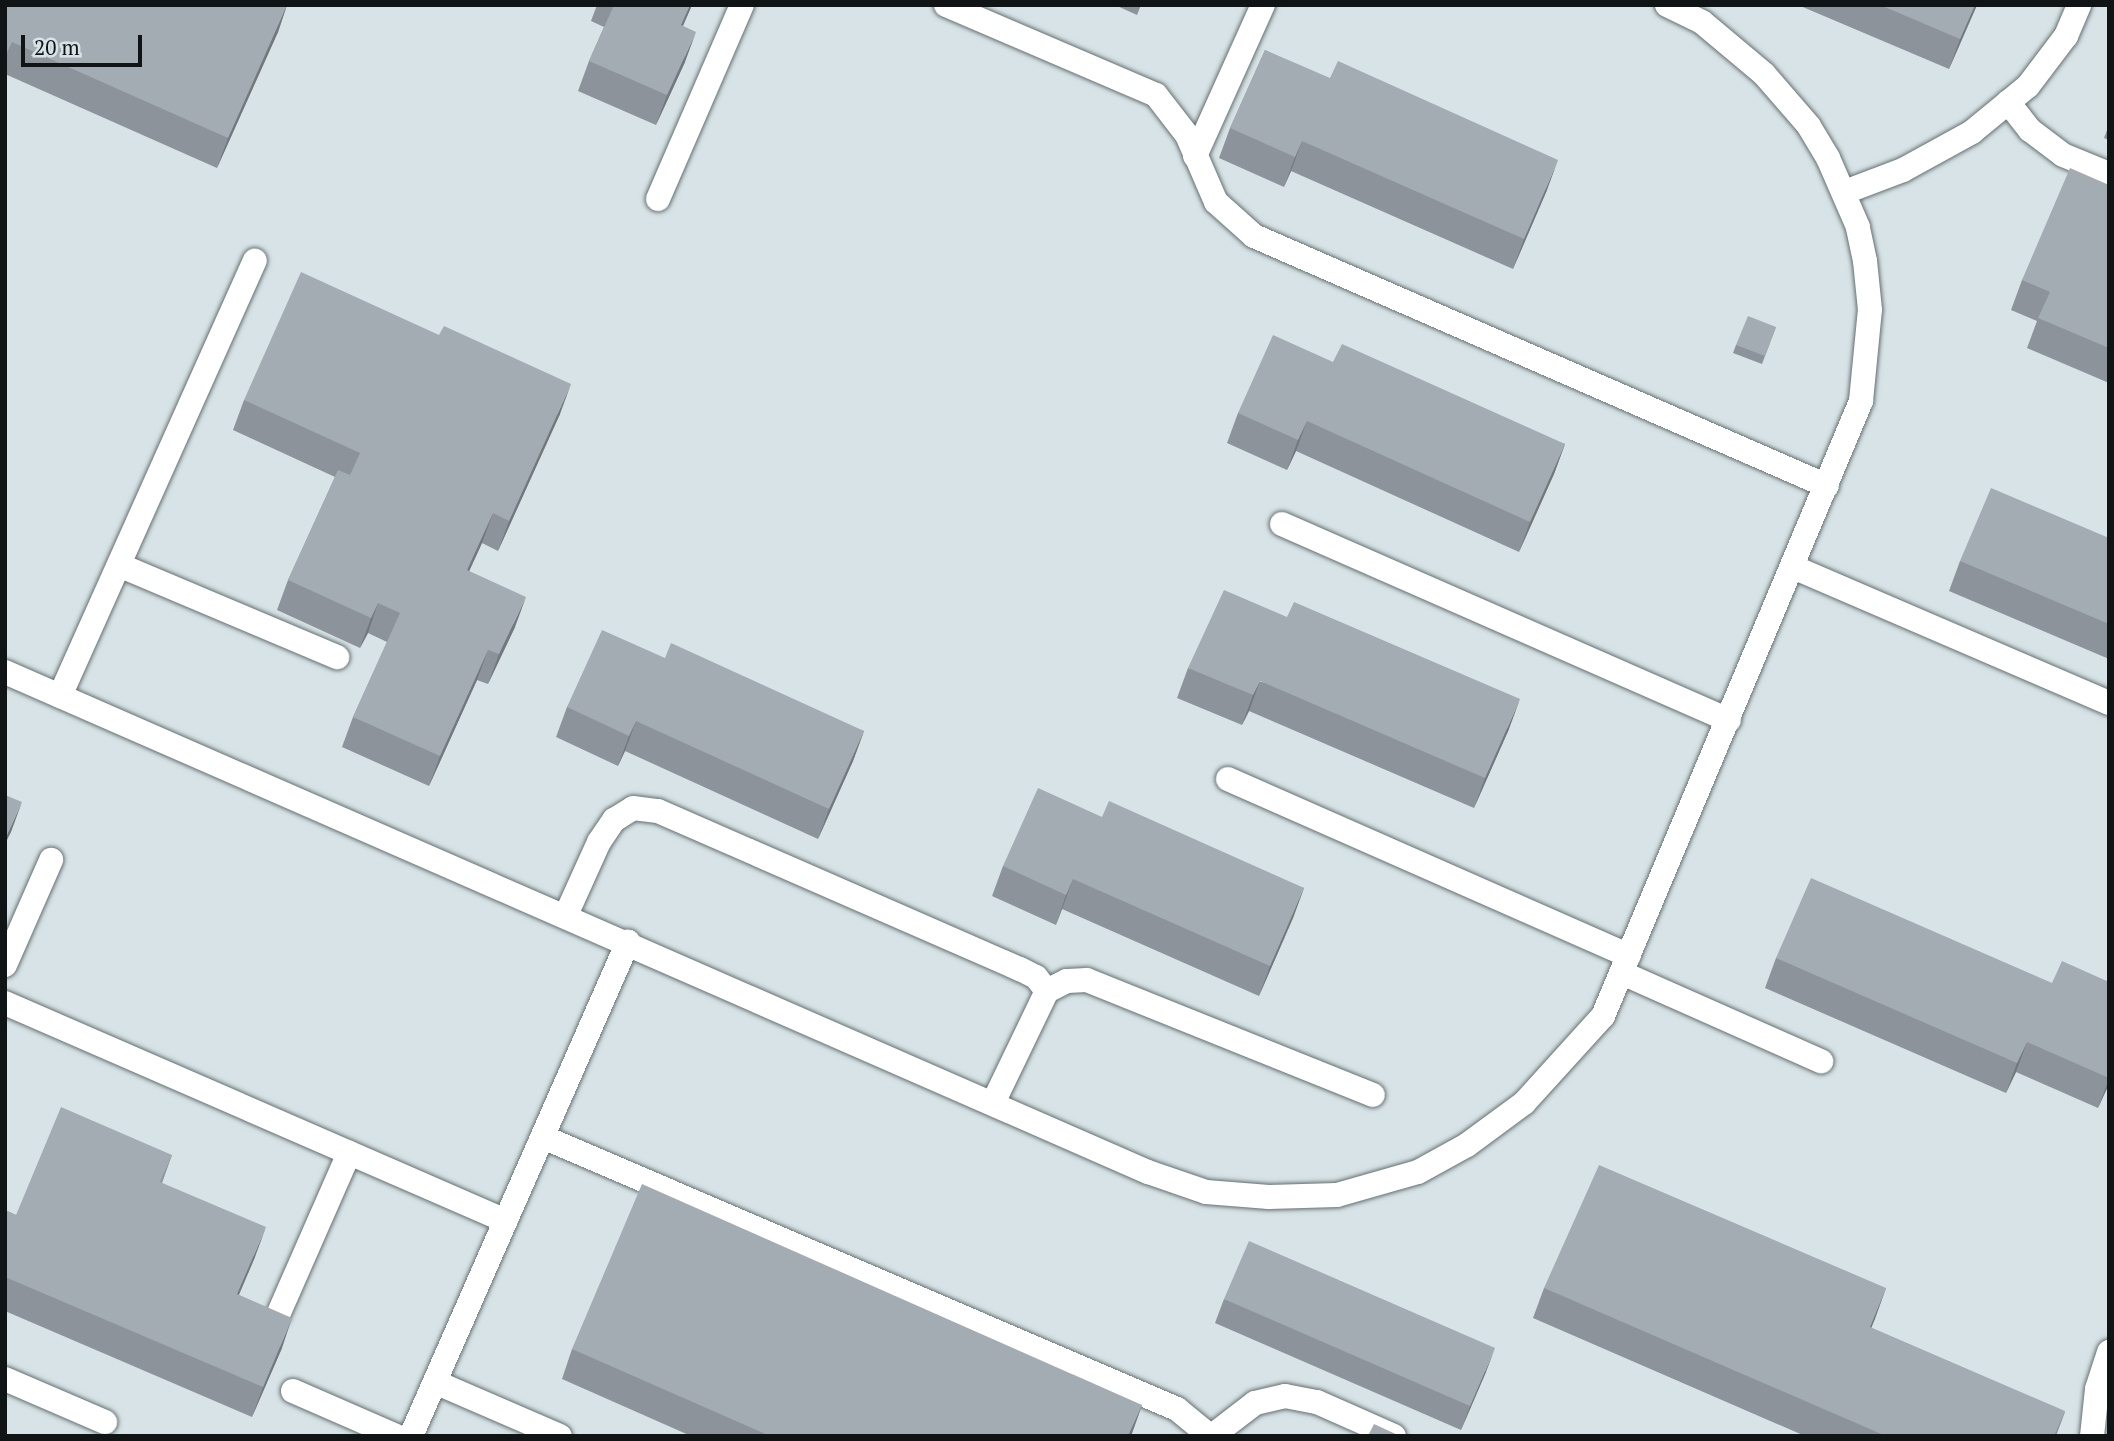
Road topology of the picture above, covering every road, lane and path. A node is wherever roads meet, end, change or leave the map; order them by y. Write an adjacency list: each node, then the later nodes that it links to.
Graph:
1 (742, 5): 10 (lane)
2 (946, 5): 7 (lane)
3 (1263, 5): 7 (lane)
4 (1667, 5): 9 (lane)
5 (2079, 5): 6 (lane)
6 (2008, 102): 8 (lane); 9 (lane)
7 (1195, 156): 12 (lane)
8 (2109, 174)
9 (1845, 192): 12 (lane)
10 (658, 199)
11 (255, 261): 14 (lane)
12 (1827, 486): 15 (lane)
13 (1282, 524): 20 (lane)
14 (119, 565): 16 (lane); 18 (lane)
15 (1793, 568): 19 (lane); 20 (lane)
16 (337, 657)
17 (5, 673): 18 (lane)
18 (61, 696): 23 (lane)
19 (2109, 703)
20 (1729, 720): 26 (lane)
21 (1228, 779): 26 (lane)
22 (51, 860): 25 (lane)
23 (566, 915): 24 (lane); 27 (lane)
24 (628, 942): 31 (lane); 32 (lane)
25 (5, 965)
26 (1626, 965): 29 (lane); 31 (lane)
27 (1046, 991): 30 (lane); 31 (lane)
28 (5, 1003): 33 (lane)
29 (1821, 1060)
30 (1373, 1095)
31 (993, 1103)
32 (543, 1136): 34 (lane); 44 (lane)
33 (349, 1153): 34 (lane); 35 (lane)
34 (506, 1221): 38 (lane)
35 (278, 1315)
36 (2109, 1352): 46 (lane)
37 (5, 1379): 40 (lane)
38 (435, 1382): 42 (lane); 43 (lane)
39 (293, 1391): 41 (lane)
40 (105, 1422)
41 (396, 1436)
42 (411, 1436)
43 (560, 1436)
44 (1211, 1436): 45 (lane)
45 (1394, 1436)
46 (2092, 1436)

